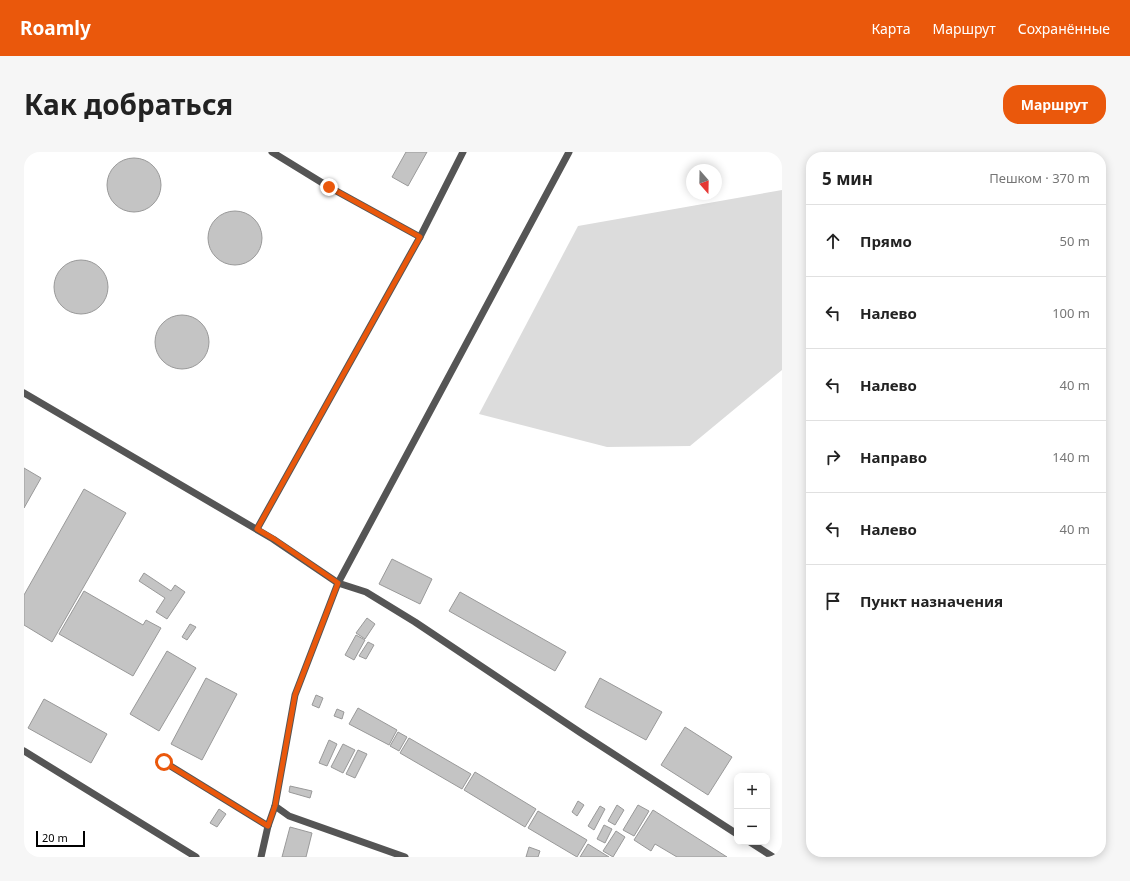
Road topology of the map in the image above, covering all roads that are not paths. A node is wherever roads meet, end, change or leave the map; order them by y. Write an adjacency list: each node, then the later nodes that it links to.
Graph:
1 (272, 152): 4 (lane)
2 (463, 152): 4 (lane)
3 (569, 152): 7 (lane)
4 (420, 237): 6 (lane)
5 (24, 393): 6 (lane)
6 (257, 529): 7 (lane)
7 (338, 583): 10 (lane); 12 (lane)
8 (24, 751): 14 (lane)
9 (164, 762): 11 (lane)
10 (275, 806): 11 (lane); 16 (lane)
11 (268, 826): 15 (lane)
12 (734, 832)
13 (755, 845): 17 (lane)
14 (196, 857)
15 (261, 857)
16 (405, 857)
17 (773, 857)

